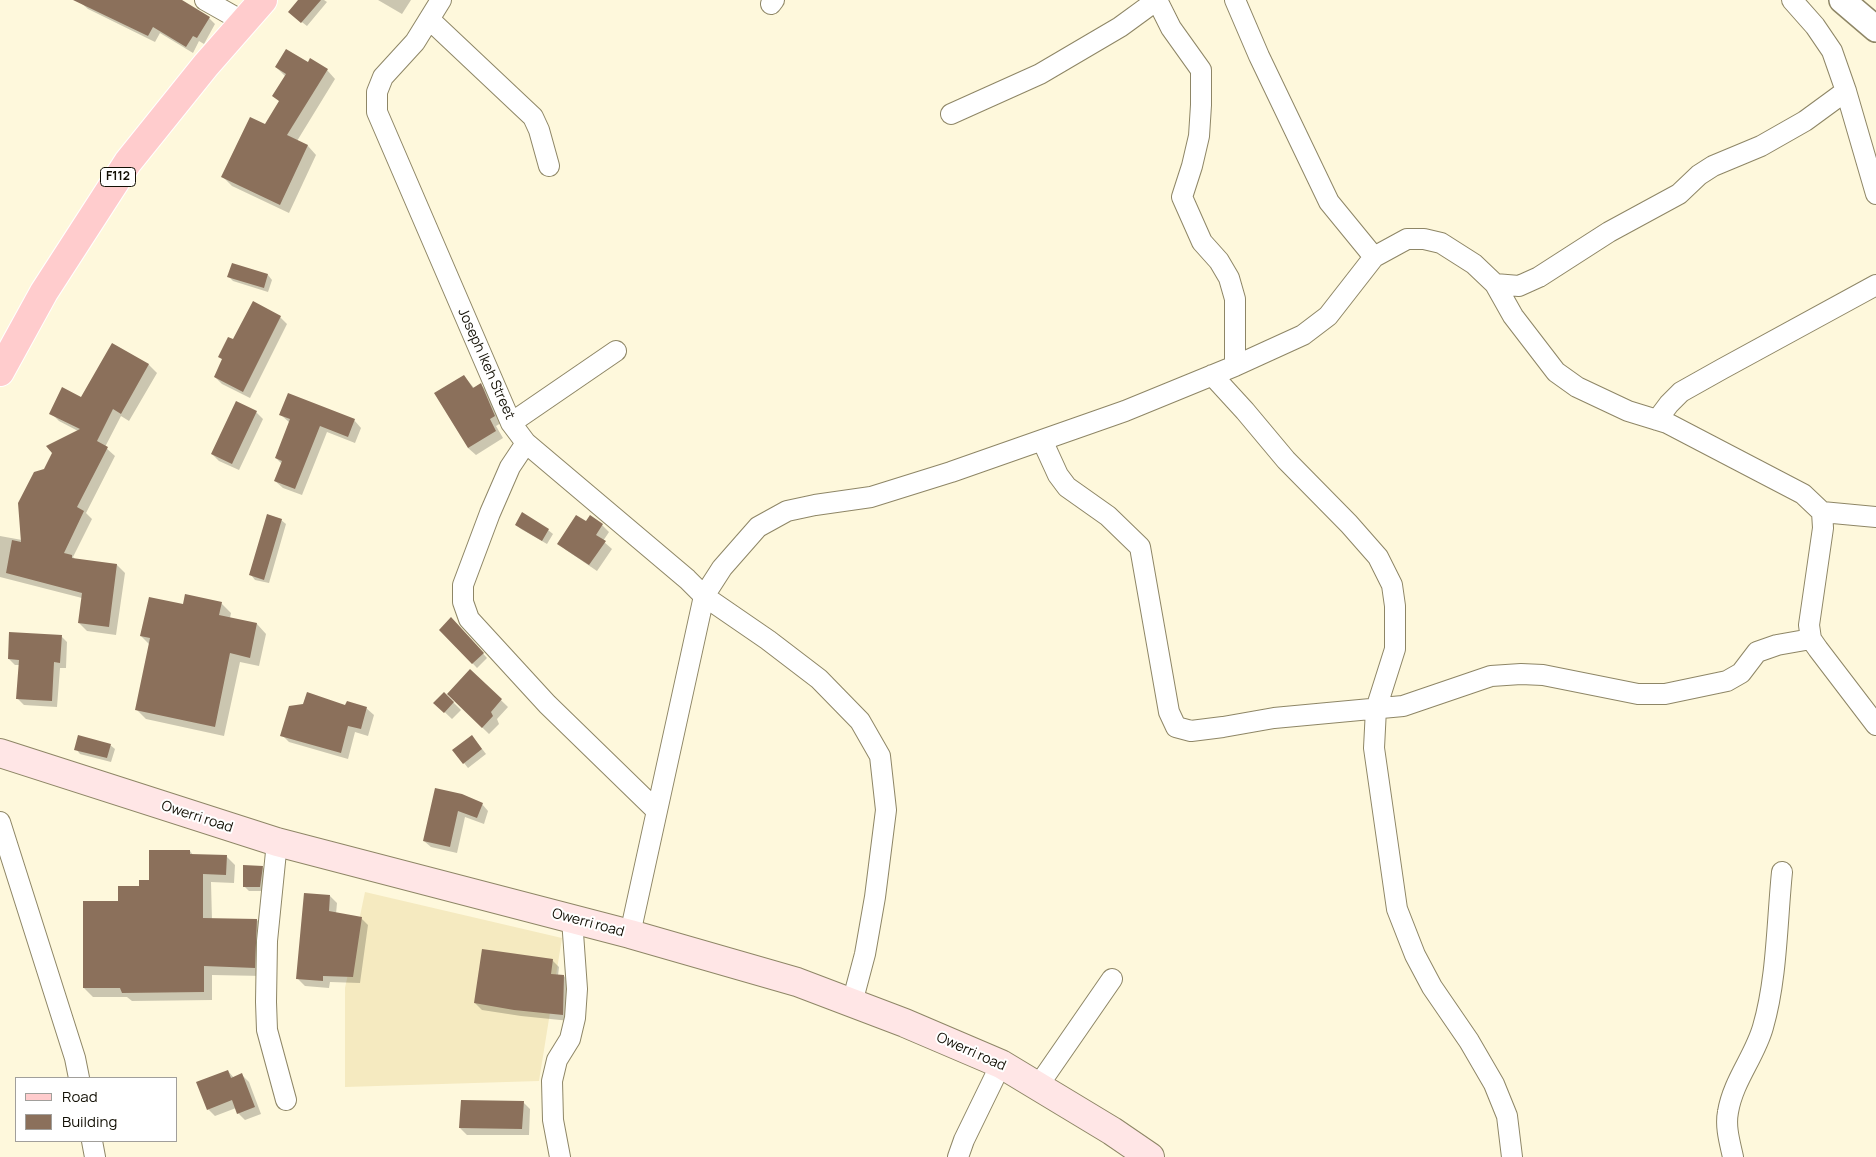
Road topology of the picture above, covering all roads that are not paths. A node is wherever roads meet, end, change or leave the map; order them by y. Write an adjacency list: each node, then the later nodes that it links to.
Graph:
1 (204, 0): 9 (street)
2 (263, 0): 9 (main road, F112)
3 (441, 0): 8 (street)
4 (1157, 0): 12 (street); 19 (street)
5 (1235, 0): 15 (street)
6 (1792, 0): 11 (street)
7 (1842, 0): 10 (street)
8 (429, 19): 13 (street); 23 (street, Joseph Ikeh Street)
9 (244, 22): 20 (main road, F112)
10 (1876, 28)
11 (1846, 91): 14 (street); 16 (street)
12 (952, 114)
13 (549, 166)
14 (1876, 194)
15 (1374, 257): 16 (street); 19 (street)
16 (1495, 284): 22 (street)
17 (1876, 285): 22 (street)
18 (616, 351): 23 (street)
19 (1235, 366): 21 (street)
20 (0, 372)
21 (1212, 375): 24 (street); 30 (street)
22 (1656, 420): 26 (street)
23 (511, 423): 25 (street, Joseph Ikeh Street)
24 (1042, 440): 28 (street); 30 (street)
25 (526, 443): 28 (street, Joseph Ikeh Street); 33 (street)
26 (1822, 512): 27 (street); 29 (street)
27 (1876, 517)
28 (704, 596): 33 (street); 40 (street, Joseph Ikeh Street)
29 (1811, 639): 30 (street); 31 (street)
30 (1376, 709): 50 (street)
31 (1876, 725)
32 (0, 753): 35 (main road, Owerri road)
33 (657, 811): 38 (street)
34 (0, 822): 42 (street)
35 (277, 842): 37 (main road, Owerri road); 44 (street)
36 (1782, 872): 51 (street)
37 (572, 919): 38 (main road, Owerri road); 47 (street)
38 (630, 934): 40 (main road, Owerri road)
39 (1112, 979): 43 (street)
40 (852, 1003): 41 (main road, Owerri road)
41 (1001, 1064): 43 (main road, Owerri road); 48 (street)
42 (79, 1077)
43 (1038, 1086): 49 (main road, Owerri road)
44 (286, 1100)
45 (92, 1142): 46 (street)
46 (94, 1157)
47 (560, 1157)
48 (958, 1157)
49 (1150, 1157)
50 (1512, 1157)
51 (1733, 1157)

